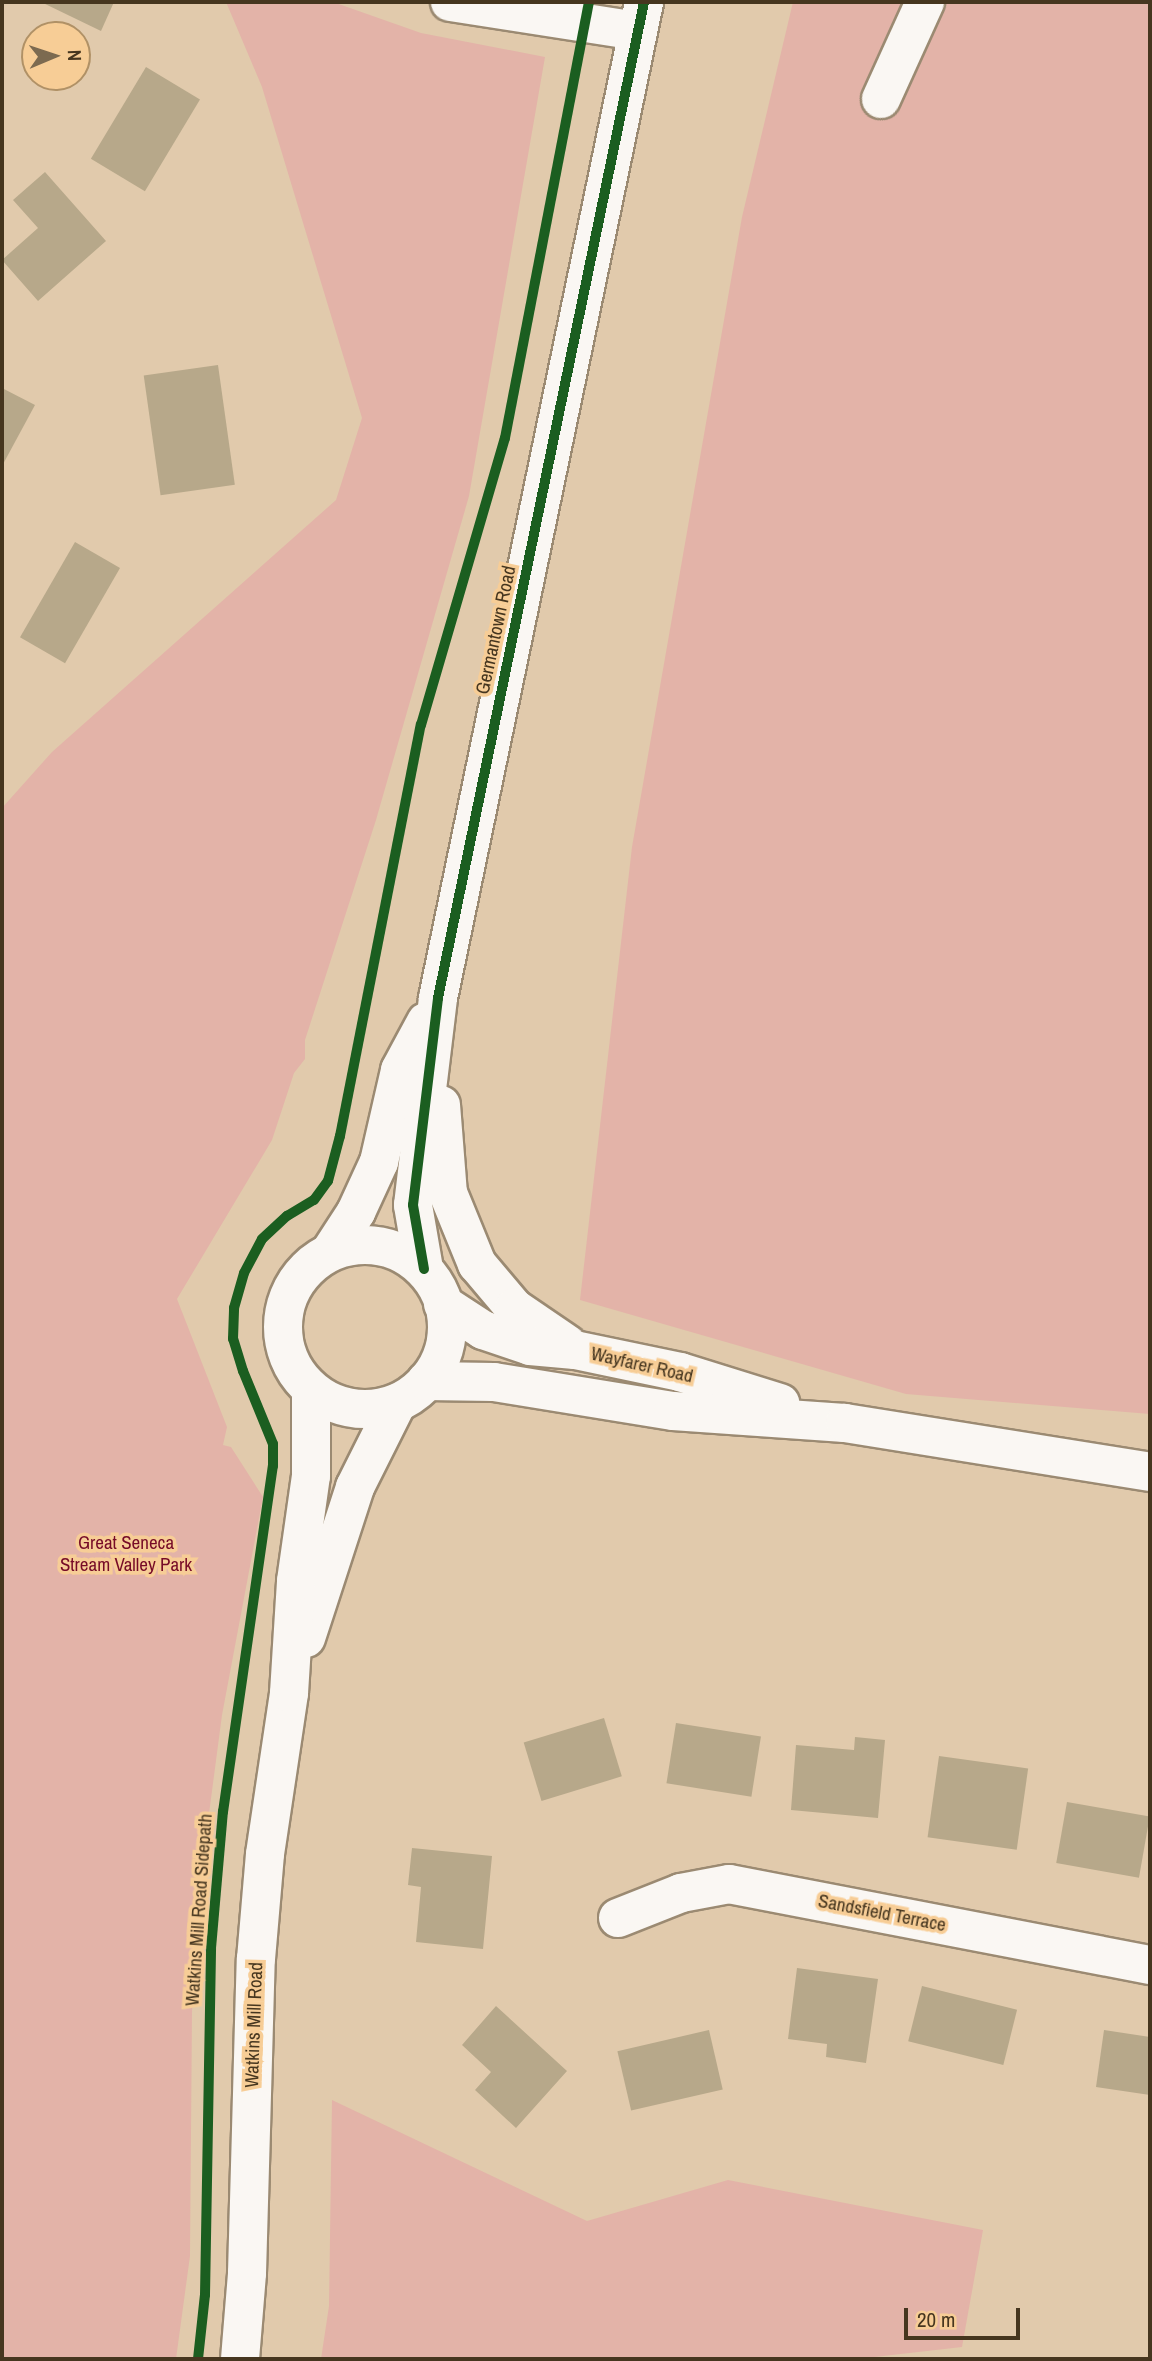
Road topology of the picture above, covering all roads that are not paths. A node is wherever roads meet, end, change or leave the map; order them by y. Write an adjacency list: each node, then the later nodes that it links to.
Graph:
1 (450, 2): 3 (street)
2 (925, 2): 4 (street)
3 (641, 16): 5 (street, Germantown Road)
4 (881, 99)
5 (439, 998): 6 (street, Germantown Road); 7 (street, Germantown Road); 9 (street)
6 (330, 1251): 7 (street); 10 (street)
7 (424, 1269): 8 (street)
8 (443, 1304): 9 (street, Wayfarer Road); 11 (street)
9 (575, 1349): 12 (street, Wayfarer Road)
10 (311, 1390): 11 (street); 14 (street, Watkins Mill Road)
11 (411, 1392): 12 (street, Wayfarer Road); 14 (street, Watkins Mill Road)
12 (845, 1423): 13 (street, Wayfarer Road)
13 (1150, 1472)
14 (289, 1693): 17 (street, Watkins Mill Road)
15 (618, 1918): 16 (street, Sandsfield Terrace)
16 (1150, 1965)
17 (240, 2359)

